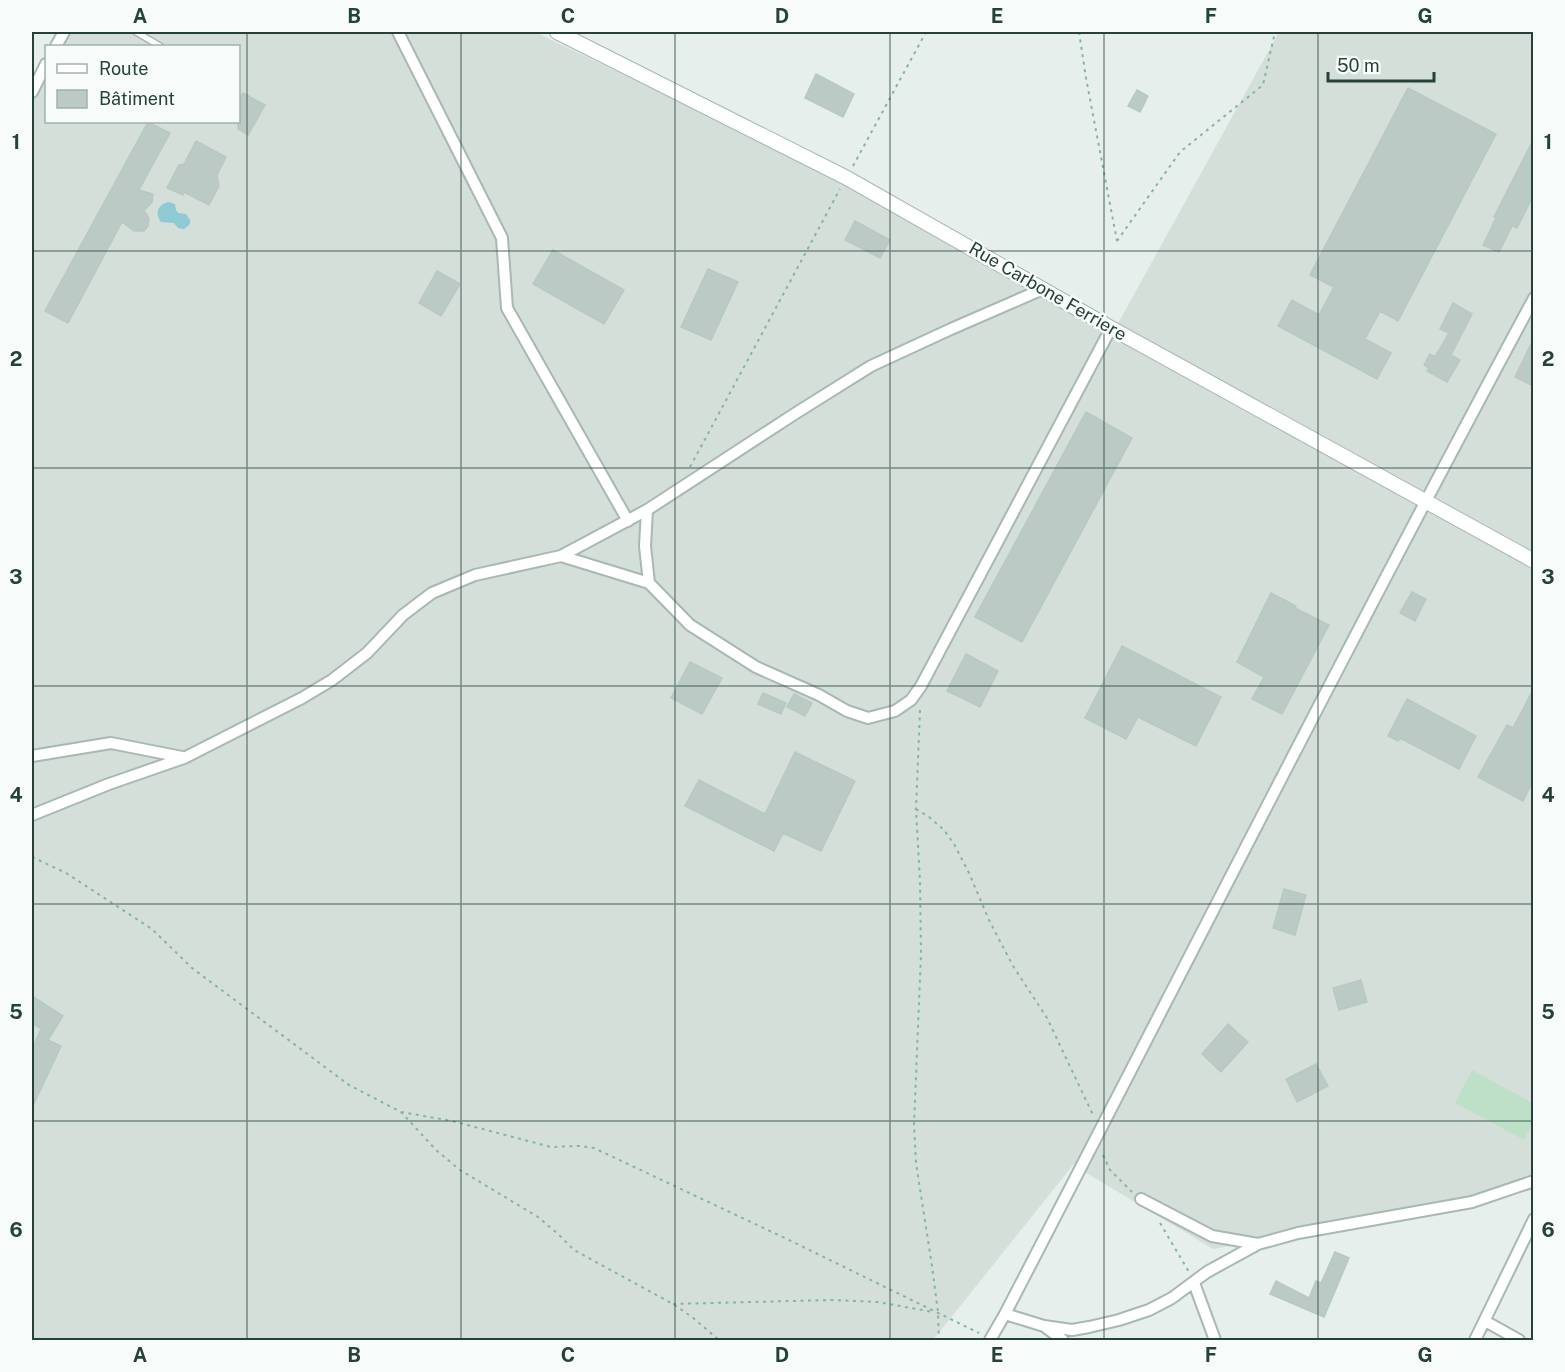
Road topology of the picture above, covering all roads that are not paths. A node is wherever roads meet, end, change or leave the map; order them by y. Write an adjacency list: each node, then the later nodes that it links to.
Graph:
1 (136, 32): 4 (lane)
2 (398, 32): 12 (street)
3 (557, 32): 7 (street, Rue Carbone Ferriere)
4 (158, 45)
5 (45, 66): 6 (street)
6 (32, 92)
7 (1043, 289): 9 (street, Rue Carbone Ferriere); 11 (street)
8 (1533, 298): 10 (street)
9 (1111, 328): 10 (street, Rue Carbone Ferriere); 15 (street)
10 (1425, 501): 14 (street, Rue Carbone Ferriere); 24 (street)
11 (647, 510): 12 (street); 15 (street)
12 (628, 521): 13 (street)
13 (561, 556): 15 (street); 17 (street)
14 (1533, 561)
15 (649, 583)
16 (32, 756): 17 (street)
17 (184, 758): 18 (street)
18 (32, 815)
19 (1533, 1181): 22 (street)
20 (1141, 1199): 22 (street)
21 (1533, 1219): 25 (street)
22 (1258, 1244): 23 (street)
23 (1194, 1283): 26 (street); 29 (street)
24 (1005, 1314): 26 (street); 27 (street)
25 (1485, 1321): 30 (street); 31 (street)
26 (1044, 1326): 28 (street)
27 (990, 1340)
28 (1063, 1341)
29 (1215, 1341)
30 (1475, 1341)
31 (1519, 1341)

